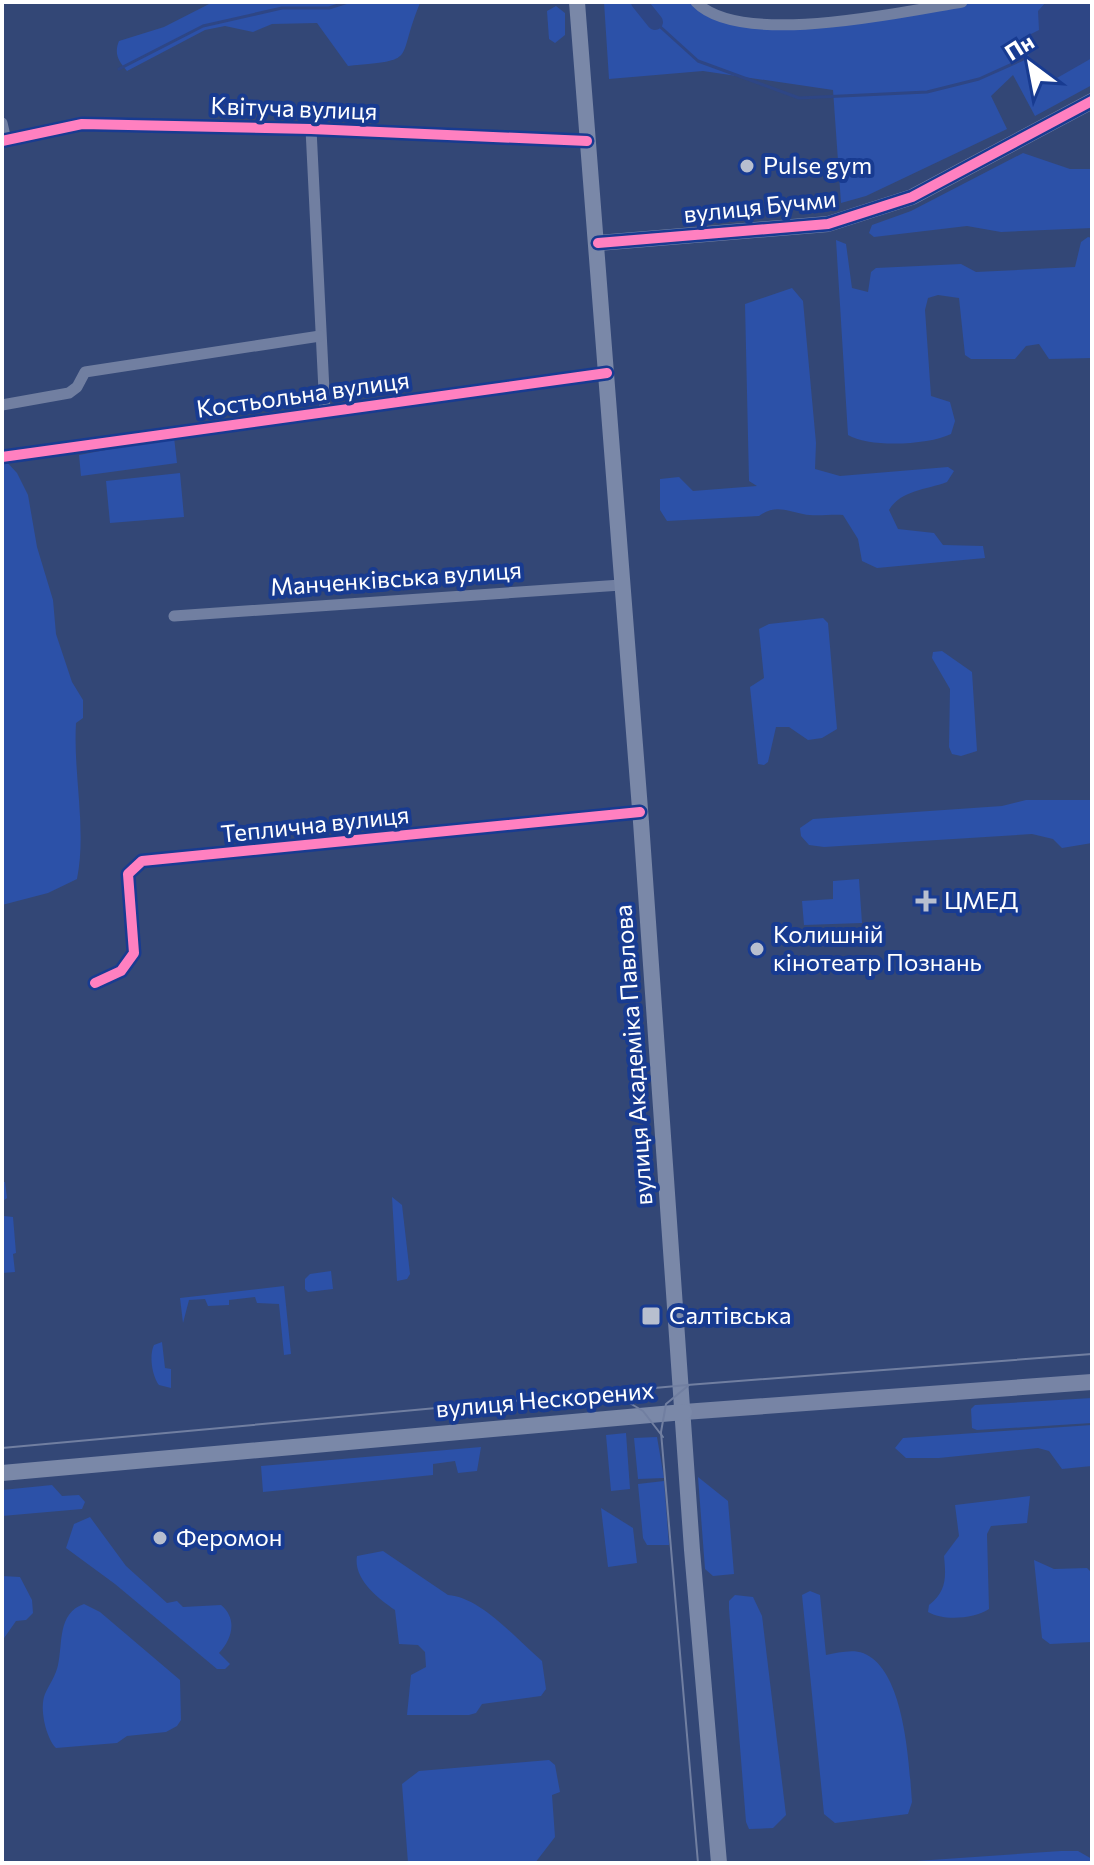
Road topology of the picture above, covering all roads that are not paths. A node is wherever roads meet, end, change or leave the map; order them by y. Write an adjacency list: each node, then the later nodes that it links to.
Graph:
1 (577, 2): 8 (main road, вулиця Академіка Павлова)
2 (696, 2): 3 (street)
3 (962, 2)
4 (1092, 101): 9 (street, вулиця Бучми)
5 (2, 123): 7 (street)
6 (311, 129): 7 (street, Квітуча вулиця); 8 (street, Квітуча вулиця); 10 (street)
7 (4, 140)
8 (587, 141): 9 (main road, вулиця Академіка Павлова)
9 (598, 243): 11 (main road, вулиця Академіка Павлова)
10 (320, 336): 12 (street); 13 (street)
11 (607, 373): 13 (street, Костьольна вулиця); 15 (main road, вулиця Академіка Павлова)
12 (2, 405)
13 (325, 411): 14 (street, Костьольна вулиця)
14 (4, 459)
15 (621, 585): 16 (street, Манченківська вулиця); 17 (main road, вулиця Академіка Павлова)
16 (174, 616)
17 (640, 812): 18 (street, Теплична вулиця); 20 (main road, вулиця Академіка Павлова)
18 (95, 983)
19 (1092, 1382): 20 (street, вулиця Нескорених)
20 (684, 1412): 21 (main road, вулиця Нескорених); 22 (main road, вулиця Академіка Павлова)
21 (2, 1473)
22 (719, 1863)

